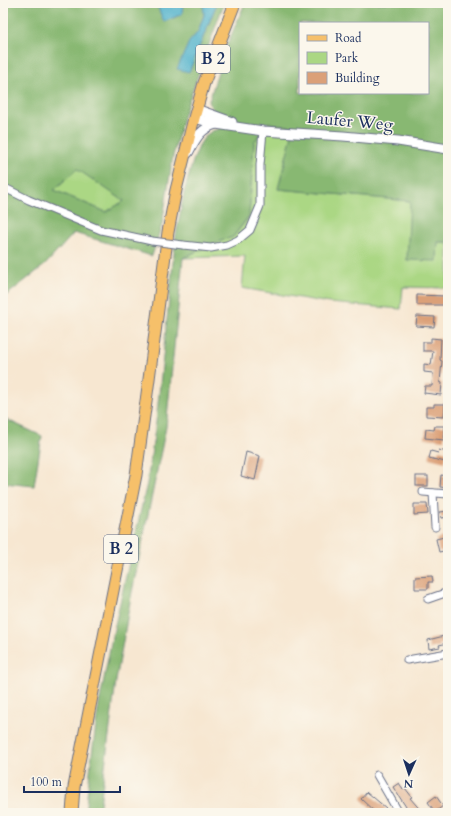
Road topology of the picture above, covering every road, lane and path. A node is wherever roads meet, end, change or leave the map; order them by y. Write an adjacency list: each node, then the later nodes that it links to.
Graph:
1 (234, 3): 2 (main road, B 2)
2 (195, 113): 3 (street, Laufer Weg); 4 (street, Laufer Weg); 7 (main road, B 2)
3 (216, 124): 4 (street, Laufer Weg); 7 (street)
4 (250, 129): 5 (street, Laufer Weg)
5 (263, 131): 6 (street, Laufer Weg); 8 (street, bridge)
6 (448, 149)
7 (183, 161): 19 (main road, B 2)
8 (3, 187)
9 (423, 492): 10 (street)
10 (433, 493): 11 (street); 12 (street)
11 (448, 494)
12 (435, 527)
13 (448, 592): 14 (street)
14 (428, 599)
15 (448, 653): 16 (street)
16 (407, 660)
17 (377, 776): 18 (street)
18 (397, 812)
19 (72, 813)

